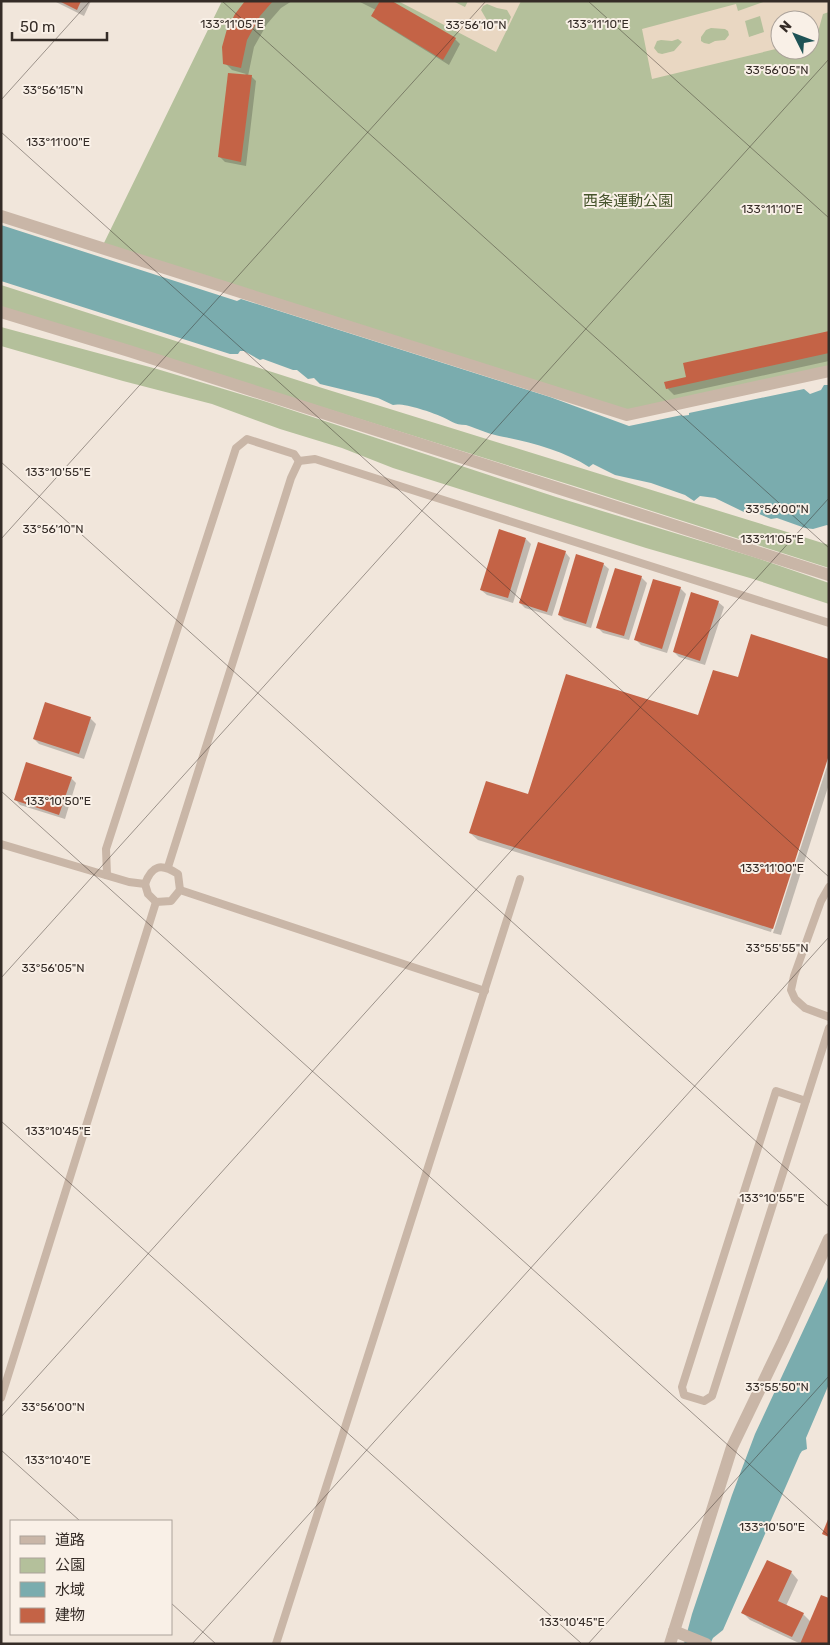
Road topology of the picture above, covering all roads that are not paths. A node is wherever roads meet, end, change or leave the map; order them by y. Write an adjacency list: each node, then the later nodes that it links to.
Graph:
1 (1, 216): 3 (street)
2 (1, 312): 5 (street)
3 (829, 371)
4 (299, 462): 6 (lane); 8 (lane); 9 (lane)
5 (829, 575)
6 (829, 623)
7 (1, 844): 9 (lane)
8 (168, 867): 11 (lane); 13 (lane)
9 (107, 875): 11 (lane)
10 (520, 879): 15 (lane)
11 (145, 884): 14 (lane)
12 (829, 887): 16 (lane)
13 (180, 890): 14 (lane); 15 (lane)
14 (156, 902): 20 (lane)
15 (485, 991): 22 (lane)
16 (829, 1017)
17 (829, 1028): 18 (lane)
18 (806, 1101): 18 (lane)
19 (829, 1239): 21 (street)
20 (1, 1398)
21 (678, 1632): 23 (street); 24 (street)
22 (276, 1644)
23 (670, 1644)
24 (706, 1644)

